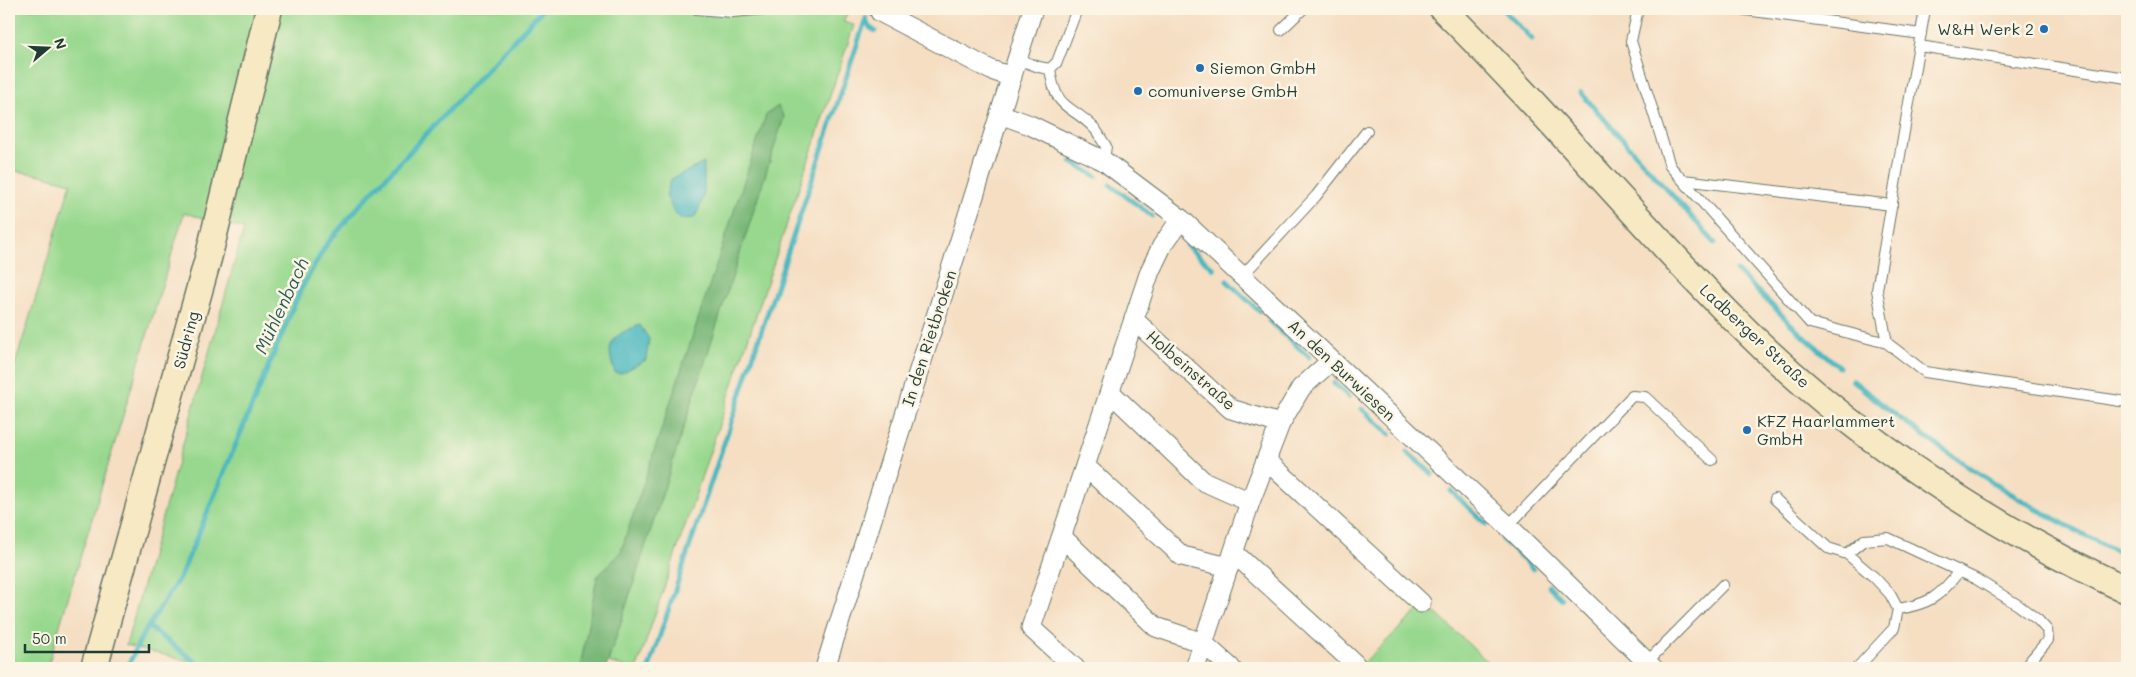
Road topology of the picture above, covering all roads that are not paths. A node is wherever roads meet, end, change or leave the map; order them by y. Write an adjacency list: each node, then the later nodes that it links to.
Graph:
1 (268, 9): 48 (main road, Südring)
2 (697, 9): 3 (lane)
3 (766, 9)
4 (1034, 9): 15 (street, In den Rietbroken)
5 (1077, 9): 16 (lane)
6 (1303, 9): 12 (lane)
7 (1443, 9): 42 (main road, Ladberger Straße)
8 (1638, 9): 21 (lane)
9 (1738, 9): 13 (lane)
10 (1925, 9): 13 (lane)
11 (876, 10): 15 (street)
12 (1281, 30)
13 (1921, 34): 14 (lane)
14 (1919, 46): 17 (lane); 22 (lane)
15 (1014, 68): 16 (lane); 18 (street, In den Rietbroken)
16 (1050, 69): 20 (lane)
17 (2127, 78)
18 (1000, 114): 20 (street, An den Burwiesen); 49 (street, In den Rietbroken)
19 (1367, 131): 24 (lane)
20 (1104, 161): 23 (street, An den Burwiesen)
21 (1683, 180): 22 (lane); 26 (lane)
22 (1892, 205): 26 (lane)
23 (1181, 219): 24 (street, An den Burwiesen); 25 (street, Holbeinstraße)
24 (1242, 276): 27 (street, An den Burwiesen)
25 (1134, 320): 28 (street, Holbeinstraße); 30 (street, Holbeinstraße)
26 (1887, 343): 29 (lane)
27 (1331, 361): 30 (street); 36 (street, An den Burwiesen)
28 (1110, 392): 33 (street, Holbeinstraße); 35 (street)
29 (2127, 402)
30 (1280, 424): 31 (street)
31 (1266, 460): 35 (street); 43 (street)
32 (1712, 460): 36 (lane)
33 (1085, 466): 37 (street, Holbeinstraße); 39 (street)
34 (1775, 499): 38 (lane)
35 (1250, 502): 39 (street)
36 (1508, 526): 47 (street, An den Burwiesen)
37 (1062, 537): 45 (street); 50 (street, Holbeinstraße)
38 (1847, 554): 40 (lane); 44 (lane)
39 (1232, 560): 45 (street); 46 (street)
40 (1959, 571): 44 (lane); 54 (lane)
41 (1723, 585): 47 (lane)
42 (2127, 590)
43 (1421, 603)
44 (1898, 609): 53 (lane)
45 (1203, 643): 51 (street); 52 (street)
46 (1355, 664)
47 (1650, 665)
48 (94, 668)
49 (826, 668)
50 (1075, 668)
51 (1195, 668)
52 (1231, 668)
53 (1857, 668)
54 (2024, 668)

